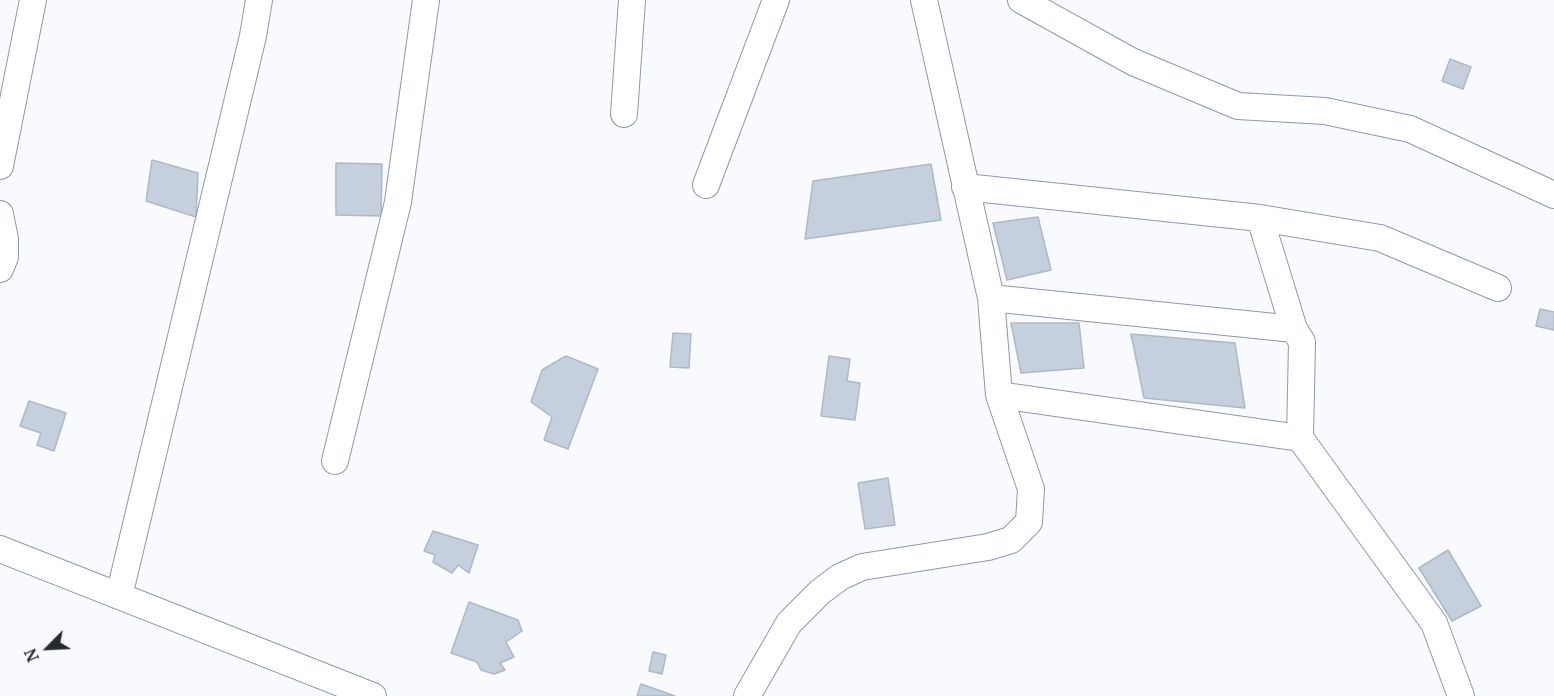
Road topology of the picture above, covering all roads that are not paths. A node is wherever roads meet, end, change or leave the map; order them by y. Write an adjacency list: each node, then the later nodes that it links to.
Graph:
1 (33, 0): 9 (street)
2 (259, 0): 23 (street)
3 (426, 0): 21 (street)
4 (632, 0): 8 (street)
5 (776, 0): 10 (street)
6 (924, 0): 11 (street)
7 (1021, 0): 12 (street)
8 (624, 114)
9 (0, 166)
10 (706, 185)
11 (965, 186): 14 (street); 17 (street)
12 (1554, 195)
13 (0, 214): 15 (street)
14 (1260, 218): 16 (street); 18 (street)
15 (0, 269)
16 (1498, 288)
17 (991, 298): 18 (street); 19 (street)
18 (1294, 329): 20 (street)
19 (999, 395): 20 (street); 25 (street)
20 (1300, 438): 26 (street)
21 (335, 461)
22 (0, 549): 23 (street)
23 (119, 596): 24 (street)
24 (373, 696)
25 (747, 696)
26 (1461, 696)

